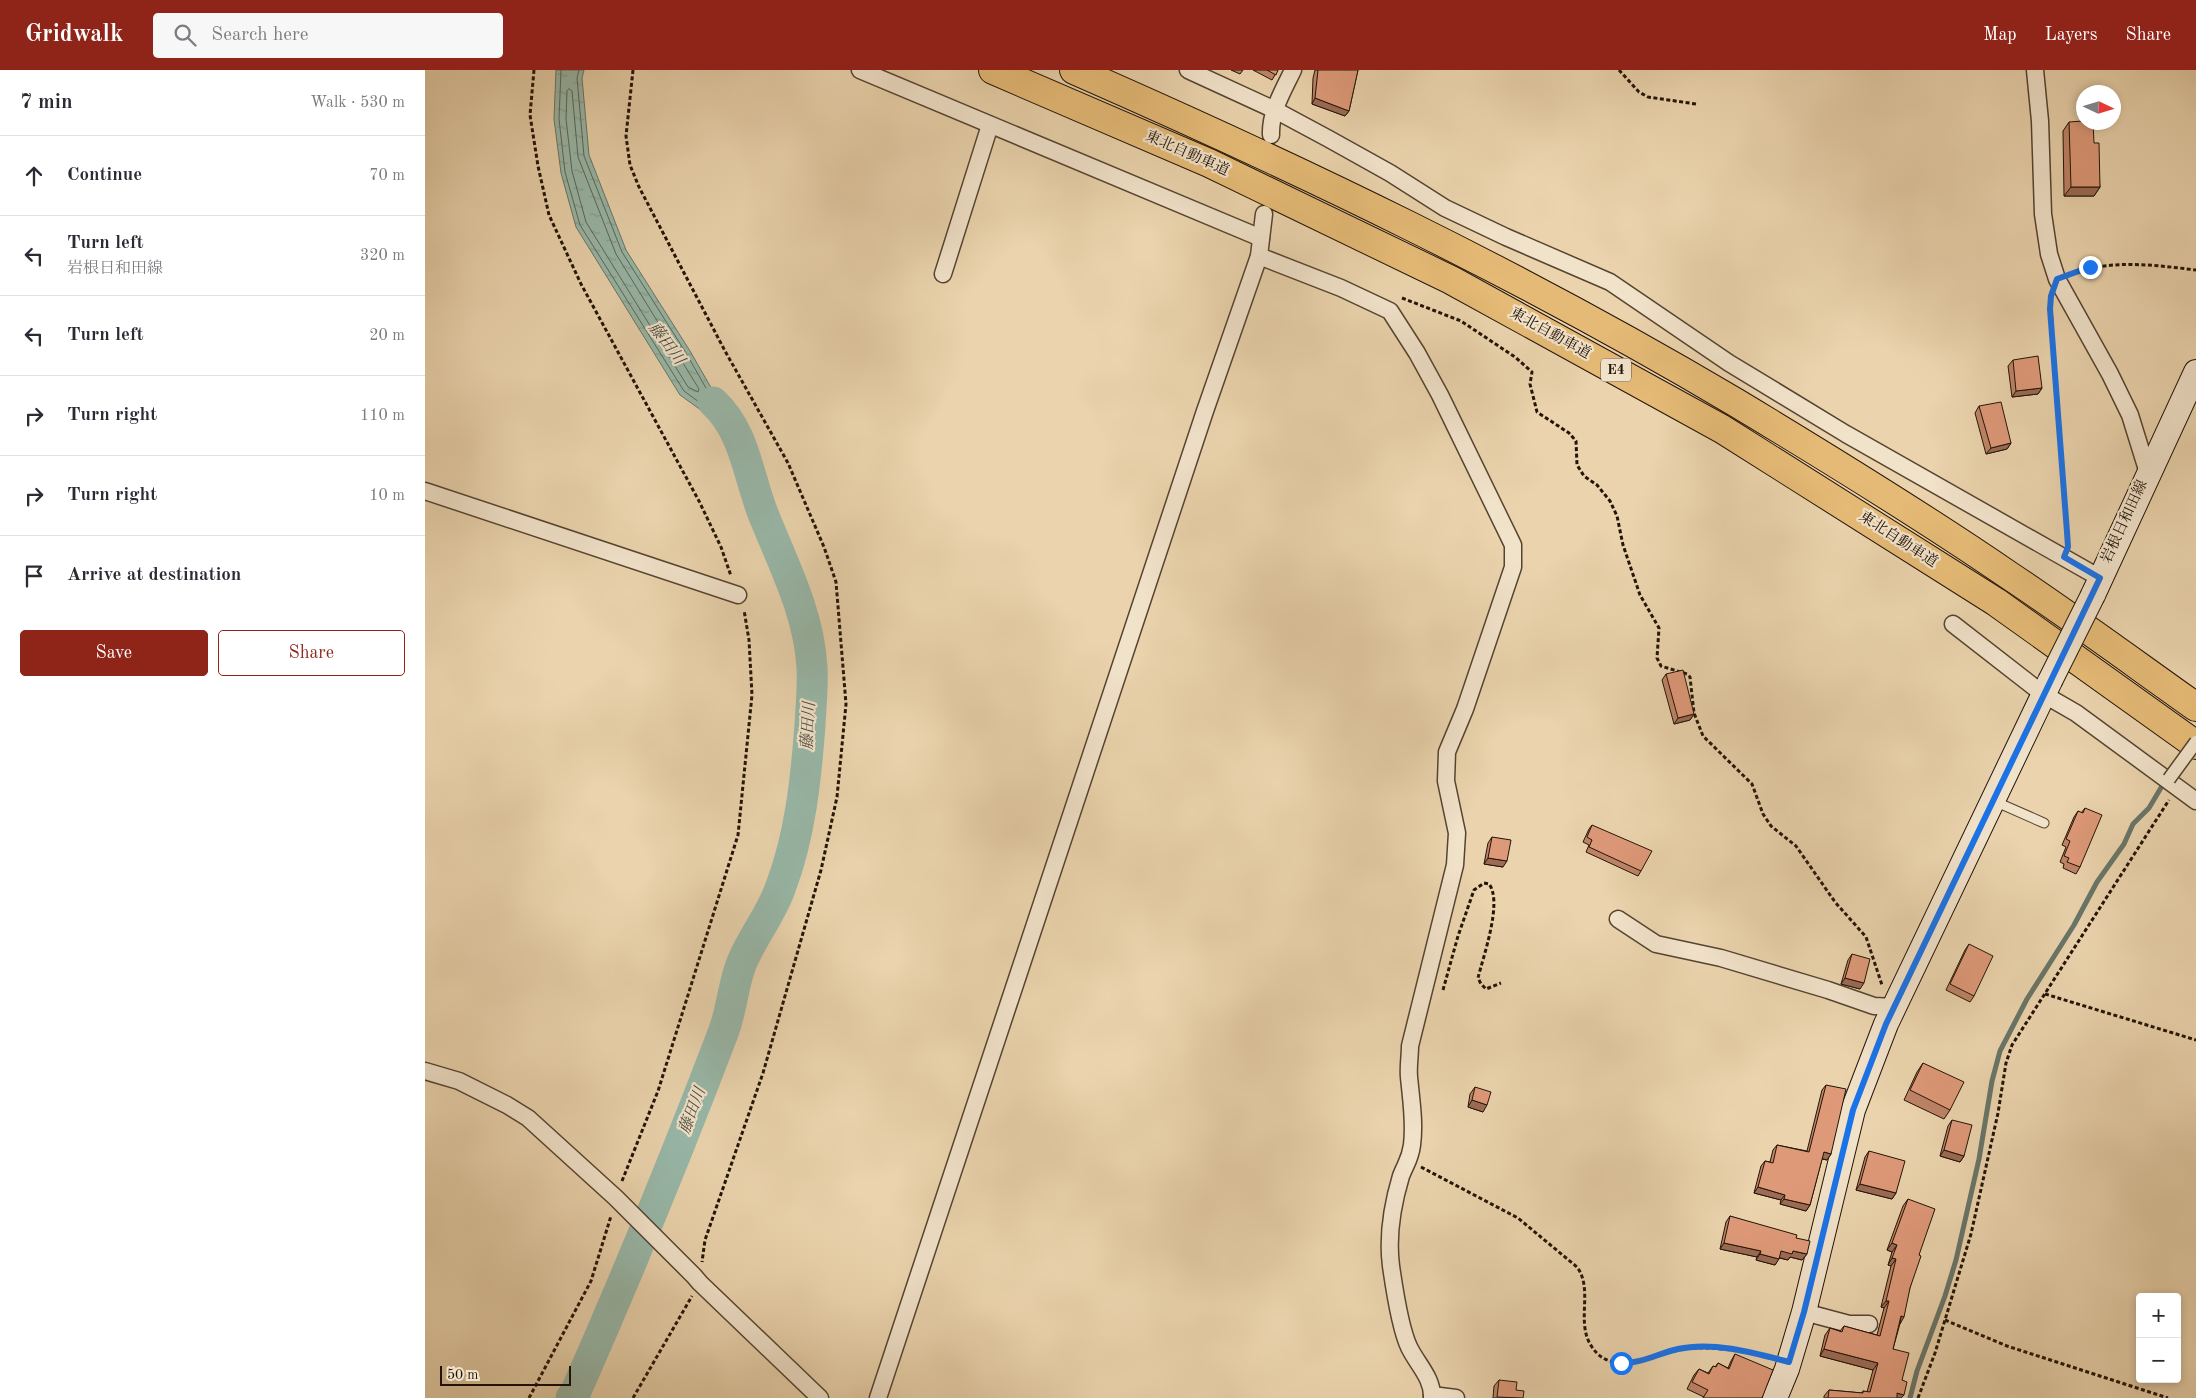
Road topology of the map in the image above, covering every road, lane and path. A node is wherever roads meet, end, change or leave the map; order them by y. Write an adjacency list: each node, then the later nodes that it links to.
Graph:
1 (534, 70): 26 (path)
2 (633, 70): 44 (path)
3 (860, 70): 12 (street)
4 (993, 70): 30 (highway, 東北自動車道 / E4)
5 (1074, 70): 29 (highway, 東北自動車道 / E4)
6 (1188, 70): 11 (street)
7 (1293, 70): 11 (street)
8 (1619, 70): 10 (path)
9 (2035, 70): 19 (street)
10 (1696, 104)
11 (1275, 110): 13 (street); 24 (street)
12 (990, 125): 15 (street); 18 (street)
13 (1271, 135)
14 (1264, 214): 15 (street)
15 (1261, 238): 16 (street)
16 (1259, 256): 42 (street); 53 (street)
17 (2196, 270): 19 (path)
18 (943, 274)
19 (2057, 279): 22 (street); 24 (path)
20 (1394, 295): 39 (path)
21 (2196, 372): 22 (main road, 岩根日和田線)
22 (2148, 473): 25 (main road, 岩根日和田線)
23 (425, 491): 26 (street)
24 (2064, 557): 25 (street)
25 (2096, 587): 28 (main road, 岩根日和田線, bridge)
26 (738, 595): 43 (path)
27 (1953, 624): 28 (street)
28 (2047, 688): 31 (street); 32 (main road, 岩根日和田線)
29 (2196, 707)
30 (2196, 743): 31 (street, bridge)
31 (2173, 783): 33 (street); 38 (path)
32 (1993, 800): 34 (lane); 39 (main road, 岩根日和田線)
33 (2196, 802)
34 (2044, 823)
35 (1617, 919): 39 (street)
36 (1501, 983): 37 (path)
37 (1443, 991)
38 (2045, 994): 40 (path); 46 (path)
39 (1894, 1007): 45 (main road, 岩根日和田線)
40 (2196, 1040)
41 (425, 1071): 43 (street)
42 (1410, 1161): 48 (path); 49 (street)
43 (619, 1202): 44 (street); 50 (path)
44 (697, 1280): 51 (path); 52 (street)
45 (1804, 1312): 47 (street); 48 (main road, 岩根日和田線)
46 (1945, 1320): 56 (path); 57 (path)
47 (1869, 1324)
48 (1789, 1362): 55 (main road, 岩根日和田線)
49 (1432, 1396): 54 (street)
50 (529, 1398)
51 (633, 1398)
52 (820, 1398)
53 (878, 1398)
54 (1456, 1398)
55 (1775, 1398)
56 (1918, 1398)
57 (2168, 1398)

